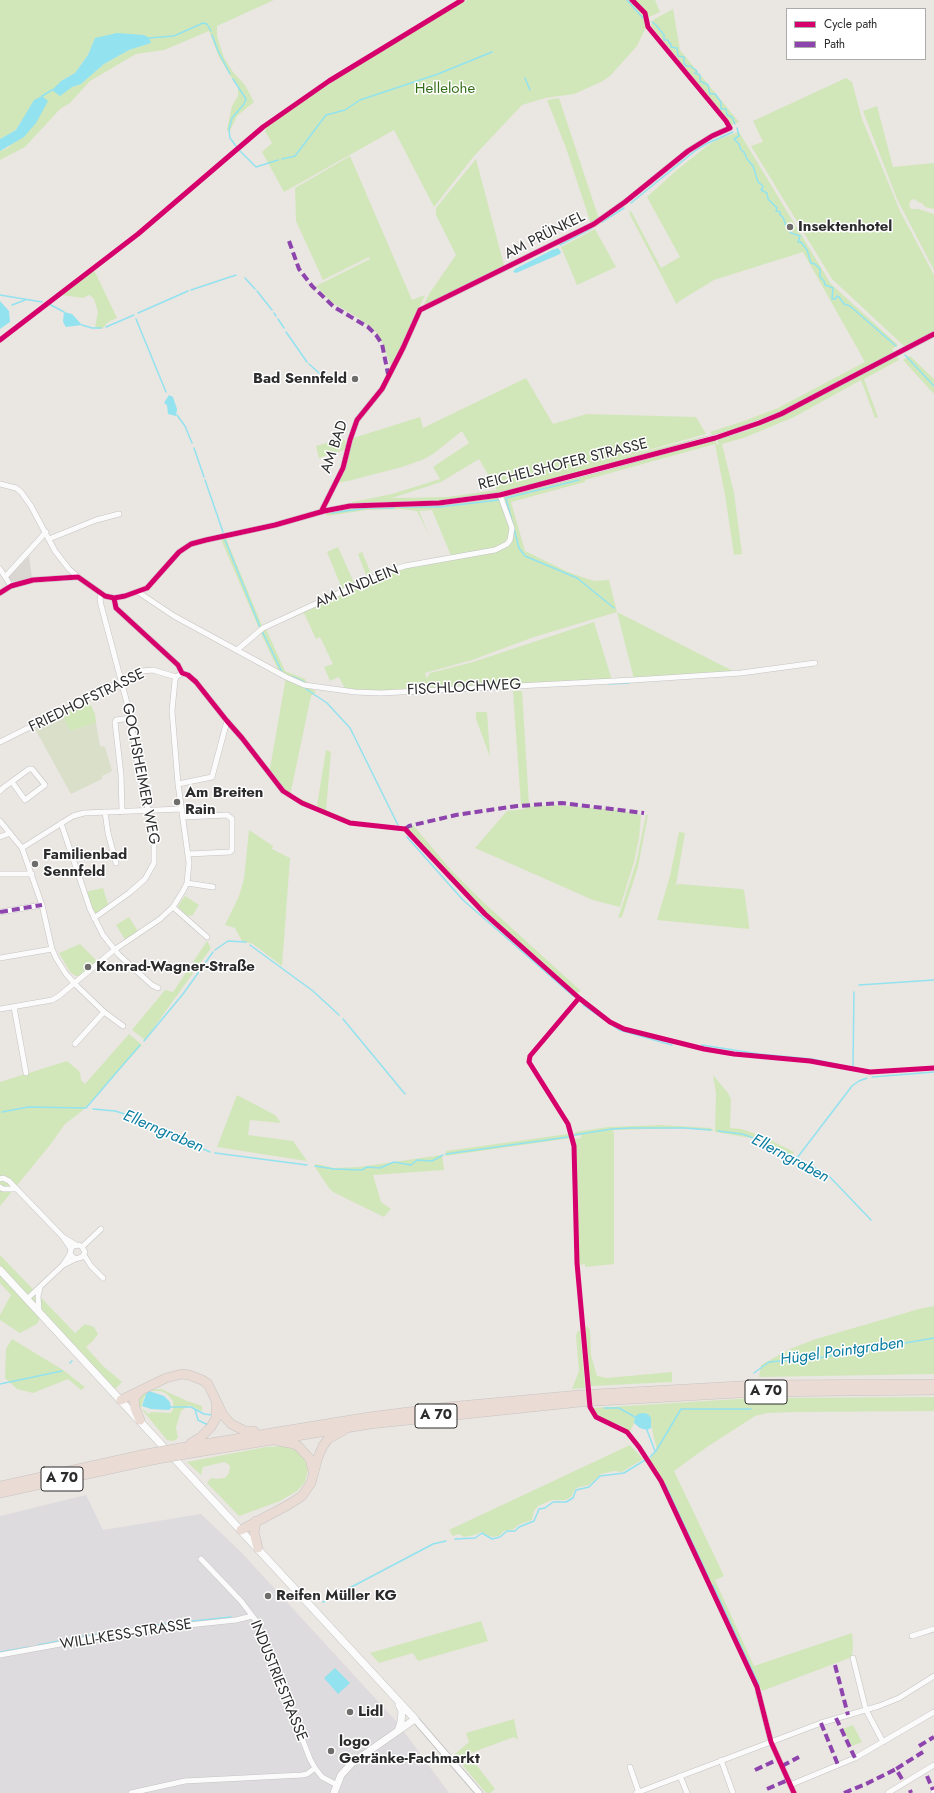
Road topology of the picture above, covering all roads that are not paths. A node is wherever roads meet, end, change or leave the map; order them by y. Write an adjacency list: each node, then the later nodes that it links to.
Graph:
1 (730, 128): 3 (street, AM PRÜNKEL)
2 (934, 334): 5 (street, REICHELSHOFER STRASSE)
3 (388, 374): 6 (street, AM BAD)
4 (0, 484): 8 (street)
5 (500, 495): 6 (street, REICHELSHOFER STRASSE); 18 (street, AM LINDLEIN)
6 (321, 512): 14 (street, REICHELSHOFER STRASSE)
7 (119, 514): 9 (street)
8 (46, 532): 9 (street); 11 (street)
9 (49, 539): 12 (street)
10 (0, 569): 11 (street)
11 (6, 576): 13 (street)
12 (78, 576): 13 (street); 16 (street)
13 (11, 586): 15 (street)
14 (138, 592): 17 (street, REICHELSHOFER STRASSE); 18 (street, FISCHLOCHWEG)
15 (0, 593)
16 (101, 594): 17 (street); 22 (street, GOCHSHEIMER WEG)
17 (114, 598): 20 (street)
18 (237, 650): 19 (street, FISCHLOCHWEG)
19 (815, 663)
20 (182, 673): 21 (street); 24 (street)
21 (176, 677): 22 (street, FRIEDHOFSTRASSE); 27 (street)
22 (121, 681): 23 (street, GOCHSHEIMER WEG); 25 (street, FRIEDHOFSTRASSE)
23 (131, 718): 31 (street, GOCHSHEIMER WEG); 33 (street)
24 (227, 721): 27 (street); 29 (street)
25 (0, 742)
26 (12, 782): 26 (street); 28 (street)
27 (178, 784): 30 (street)
28 (0, 791)
29 (283, 791)
30 (181, 809): 31 (street); 34 (street)
31 (148, 811): 33 (street); 49 (street, GOCHSHEIMER WEG)
32 (106, 812): 33 (street); 36 (street); 41 (street)
33 (122, 812)
34 (183, 817): 40 (street); 40 (street)
35 (0, 821): 37 (street)
36 (60, 823): 39 (street); 49 (street)
37 (10, 833): 38 (street); 39 (street)
38 (0, 837)
39 (22, 848): 43 (street)
40 (188, 854): 44 (street)
41 (116, 863)
42 (0, 874): 43 (street)
43 (32, 874): 46 (street)
44 (187, 883): 45 (street); 47 (street)
45 (212, 887)
46 (42, 905): 48 (street); 51 (street)
47 (173, 907): 50 (street); 52 (street)
48 (0, 912)
49 (94, 918): 52 (street)
50 (207, 937)
51 (52, 949): 53 (street); 54 (street)
52 (114, 950): 54 (street); 55 (street)
53 (0, 958)
54 (75, 984): 56 (street); 58 (street)
55 (158, 988)
56 (14, 1007): 57 (street); 61 (street)
57 (0, 1009)
58 (104, 1012): 59 (street); 60 (street)
59 (122, 1026)
60 (75, 1044)
61 (26, 1073)
62 (0, 1179): 64 (street)
63 (0, 1187): 64 (street)
64 (17, 1189): 66 (street)
65 (101, 1229): 68 (street)
66 (63, 1237): 67 (street); 69 (street)
67 (76, 1245): 68 (street); 69 (street)
68 (82, 1247): 70 (street)
69 (71, 1252): 71 (street); 72 (street)
70 (84, 1254): 71 (street); 73 (street)
71 (77, 1259): 72 (street); 73 (street)
72 (63, 1265): 76 (street)
73 (91, 1266): 75 (street)
74 (0, 1270): 77 (main road)
75 (103, 1278)
76 (40, 1288): 77 (street); 78 (street)
77 (27, 1299): 78 (main road)
78 (39, 1312): 84 (main road)
79 (934, 1384): 82 (highway, A 70)
80 (142, 1389): 84 (highway); 85 (highway); 86 (highway)
81 (934, 1390): 82 (highway, A 70)
82 (599, 1397): 83 (highway, A 70)
83 (580, 1398): 87 (highway, A 70); 88 (highway, A 70)
84 (121, 1400): 86 (main road)
85 (216, 1402): 88 (highway); 90 (highway)
86 (140, 1420): 96 (main road)
87 (353, 1427): 89 (highway, A 70); 92 (highway)
88 (274, 1432): 90 (highway, A 70)
89 (267, 1440): 90 (highway, A 70); 92 (highway)
90 (183, 1451): 91 (highway, A 70, bridge)
91 (149, 1457): 93 (highway, A 70); 94 (highway, A 70)
92 (313, 1475): 95 (highway)
93 (0, 1486)
94 (0, 1493)
95 (256, 1521): 96 (highway); 97 (highway)
96 (240, 1530): 97 (main road)
97 (258, 1548): 106 (main road)
98 (201, 1559): 99 (street, INDUSTRIESTRASSE)
99 (252, 1616): 102 (street, WILLI-KESS-STRASSE); 116 (street, INDUSTRIESTRASSE)
100 (934, 1629): 101 (street)
101 (912, 1636)
102 (0, 1656)
103 (853, 1658): 107 (street)
104 (934, 1676): 107 (street)
105 (758, 1691): 111 (street)
106 (397, 1700): 109 (main road); 110 (main road)
107 (866, 1710): 111 (street); 112 (street)
108 (934, 1712): 112 (street)
109 (415, 1719): 110 (main road); 122 (street)
110 (398, 1731): 119 (main road)
111 (772, 1742): 113 (street); 118 (street)
112 (883, 1742): 118 (street)
113 (720, 1760): 117 (street); 125 (street)
114 (934, 1765): 127 (street)
115 (630, 1767): 123 (street)
116 (315, 1768): 119 (street, INDUSTRIESTRASSE); 120 (street)
117 (680, 1776): 123 (street); 124 (street)
118 (790, 1784): 126 (street)
119 (337, 1785): 121 (main road)
120 (131, 1793)
121 (334, 1793)
122 (479, 1793)
123 (638, 1793)
124 (687, 1793)
125 (733, 1793)
126 (794, 1793)
127 (888, 1793)

